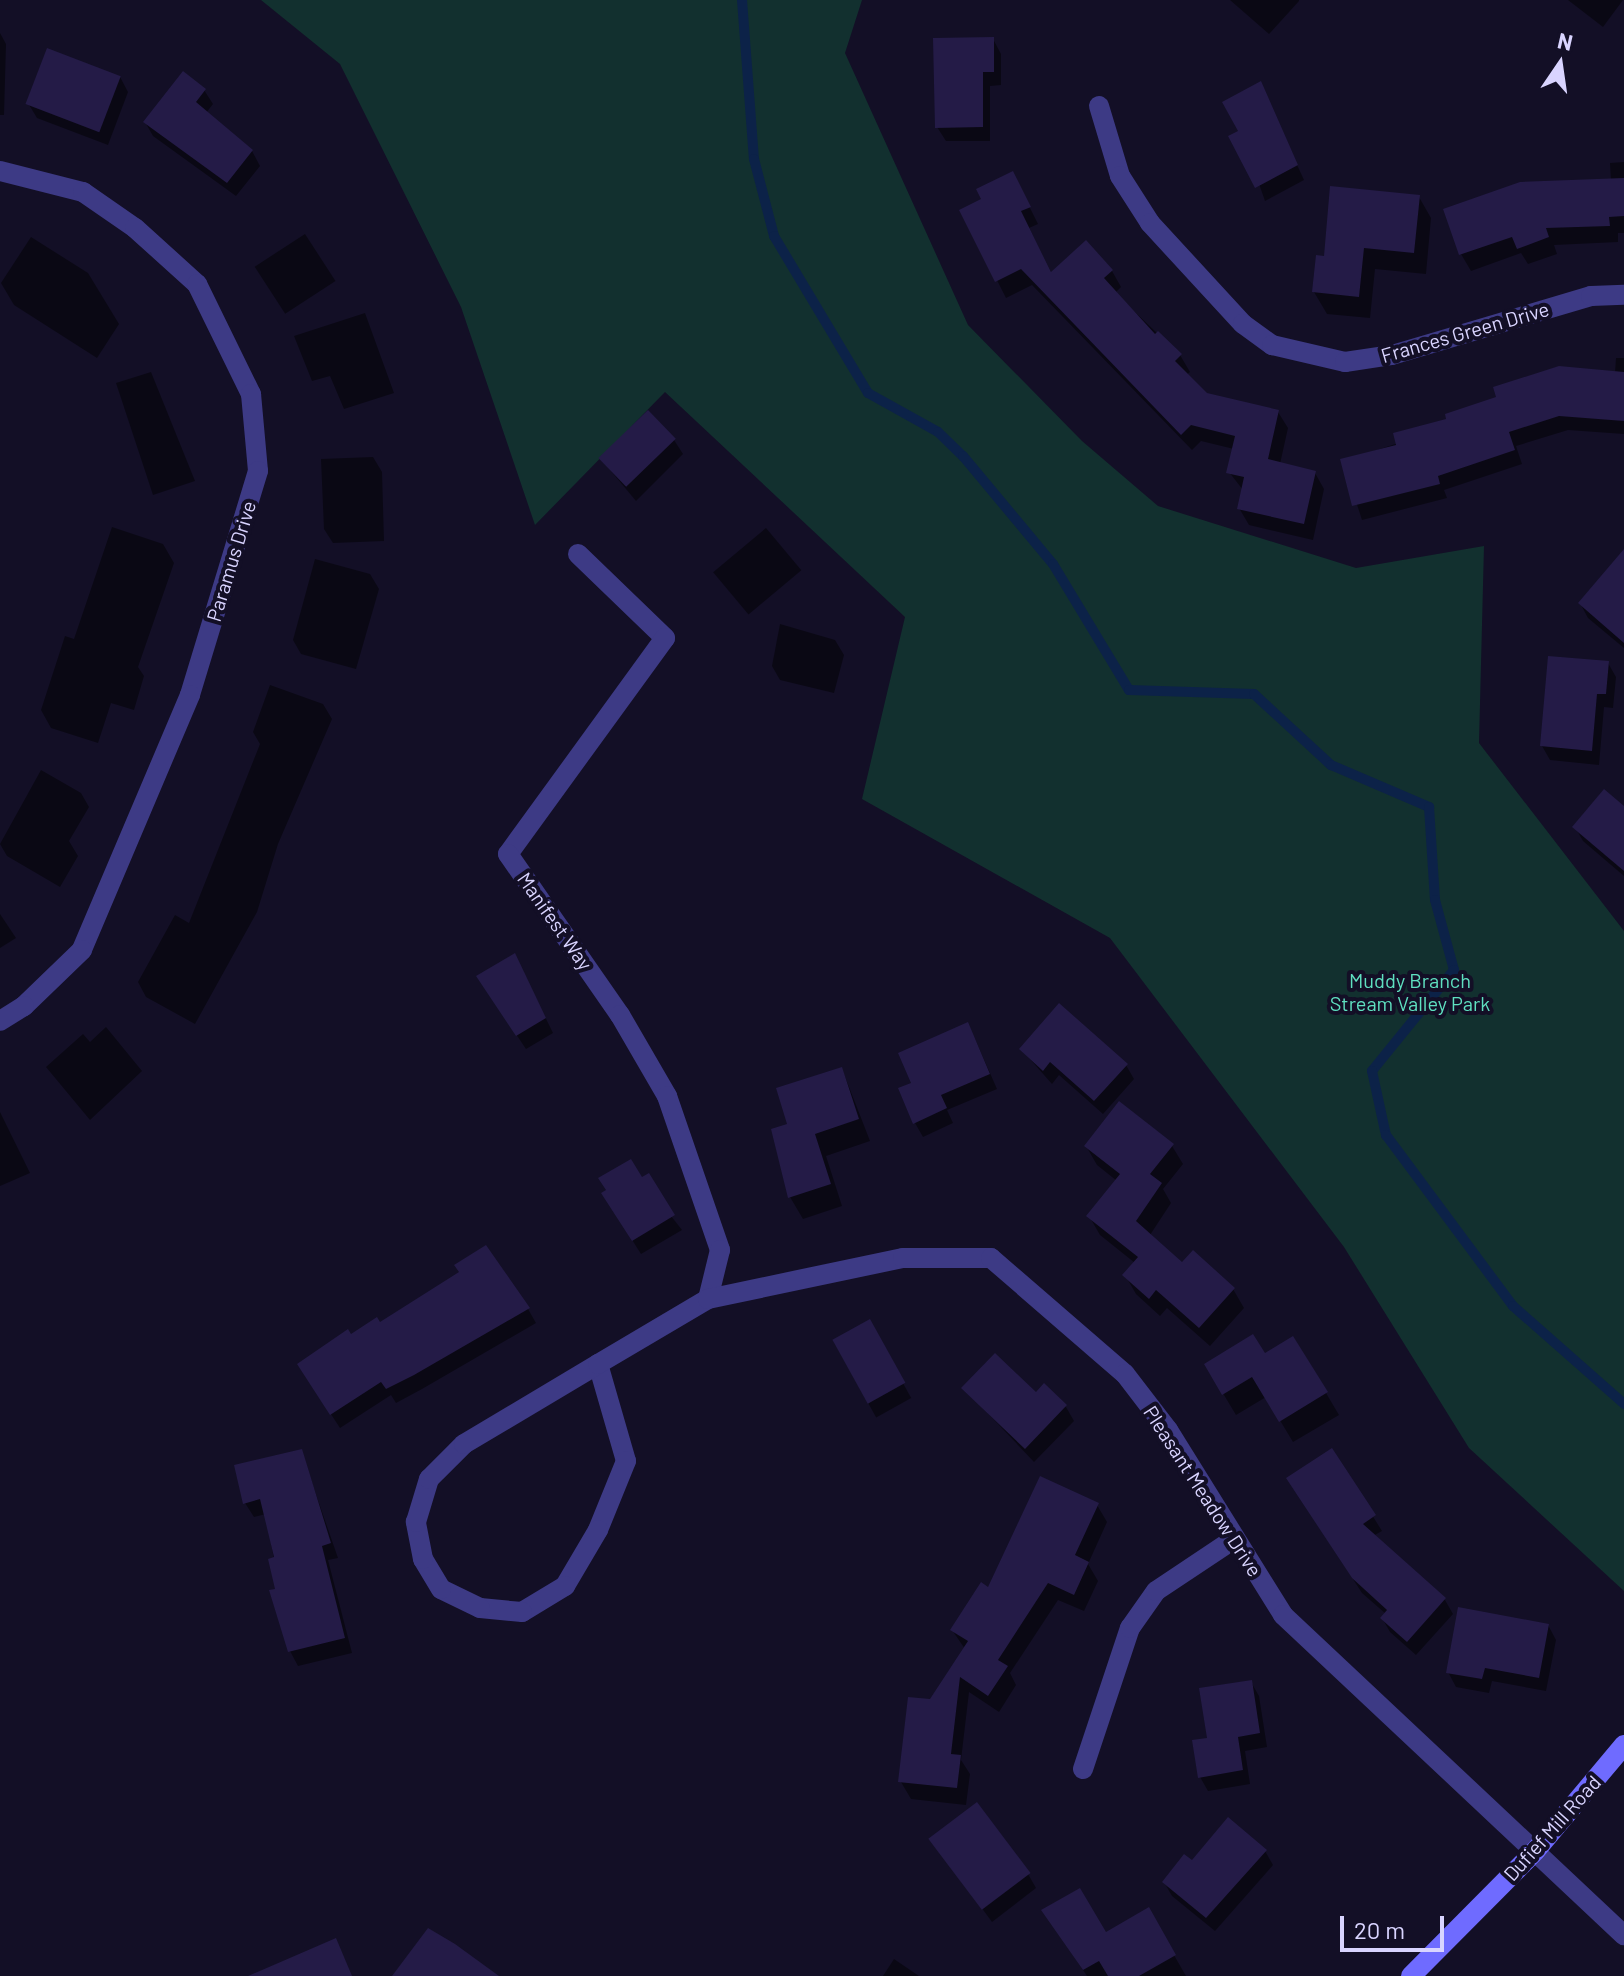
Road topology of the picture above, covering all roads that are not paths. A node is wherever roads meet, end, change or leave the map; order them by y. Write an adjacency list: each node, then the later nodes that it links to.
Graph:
1 (1099, 106): 3 (street, Frances Green Drive)
2 (0, 171): 5 (street, Paramus Drive)
3 (1624, 295)
4 (578, 554): 6 (street, Manifest Way)
5 (0, 1021)
6 (708, 1299): 7 (street, Pleasant Meadow Drive); 8 (street, Pleasant Meadow Drive)
7 (598, 1364): 7 (street, Pleasant Meadow Drive)
8 (1234, 1539): 10 (street); 11 (street, Pleasant Meadow Drive)
9 (1624, 1745): 11 (main road, Dufief Mill Road)
10 (1083, 1769)
11 (1536, 1850): 12 (street, Pleasant Meadow Drive); 13 (main road, Dufief Mill Road)
12 (1624, 1935)
13 (1411, 1976)

